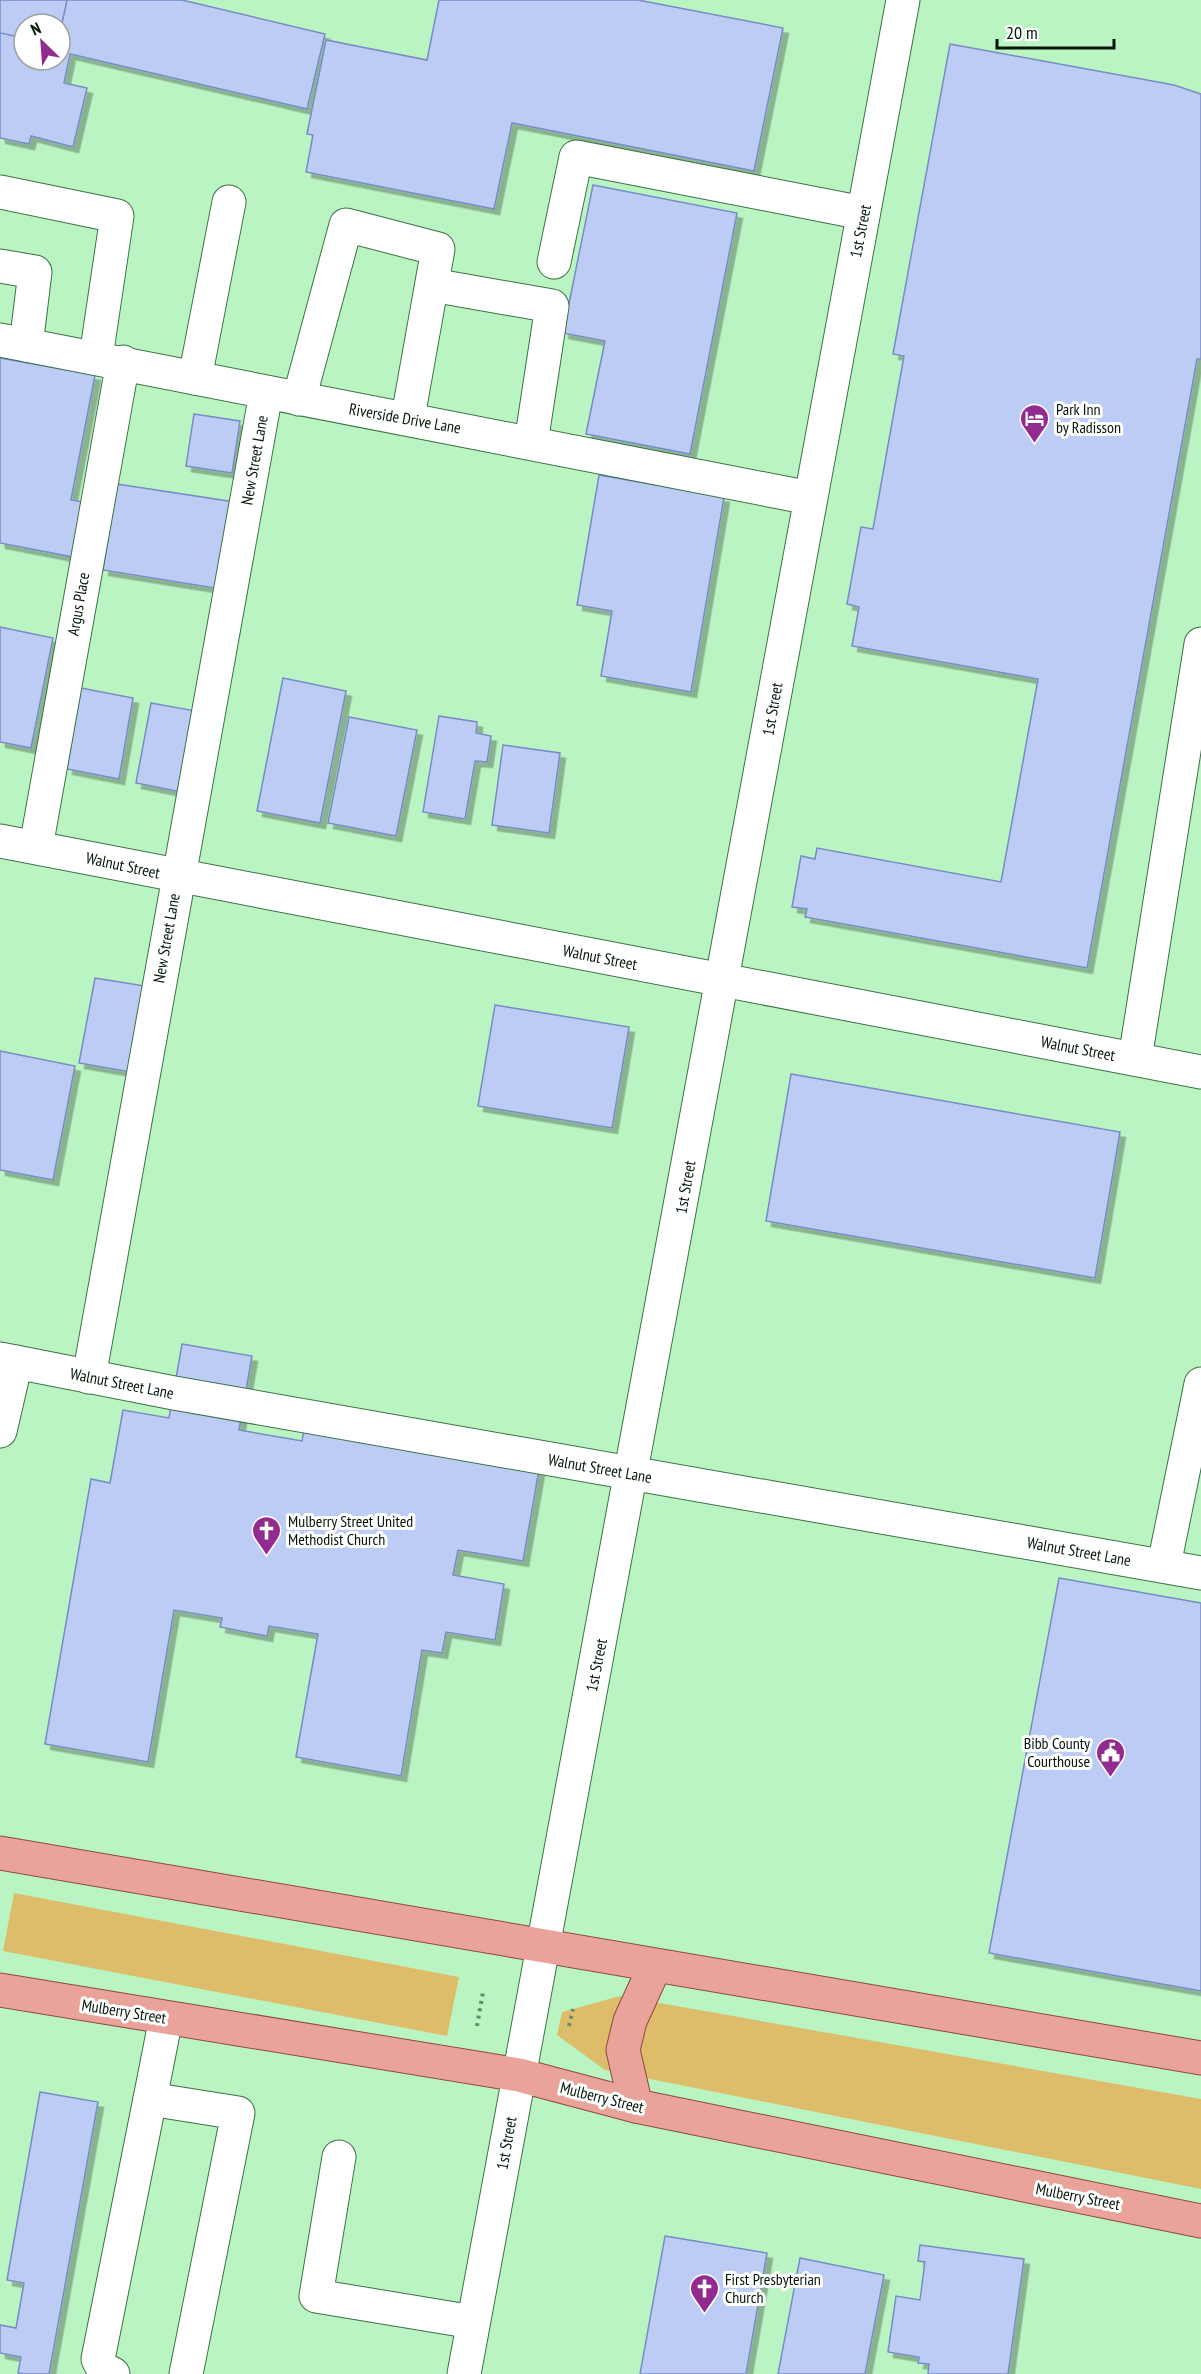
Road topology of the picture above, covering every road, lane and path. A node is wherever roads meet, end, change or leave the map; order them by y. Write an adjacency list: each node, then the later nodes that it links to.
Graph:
1 (903, 0): 4 (street, 1st Street)
2 (0, 192): 9 (street, Argus Place)
3 (229, 202): 10 (street)
4 (863, 213): 5 (street); 15 (street, 1st Street)
5 (554, 262)
6 (0, 266): 8 (street)
7 (432, 285): 12 (street); 13 (street); 14 (street)
8 (13, 342): 9 (street, Riverside Drive Lane)
9 (110, 360): 10 (street, Riverside Drive Lane); 18 (street, Argus Place)
10 (195, 378): 11 (street, Riverside Drive Lane)
11 (266, 393): 12 (street, Riverside Drive Lane); 19 (street, New Street Lane)
12 (299, 399): 13 (street, Riverside Drive Lane)
13 (408, 417): 14 (street, Riverside Drive Lane)
14 (531, 443): 15 (street, Riverside Drive Lane)
15 (810, 498): 20 (street, 1st Street)
16 (1201, 644): 21 (street)
17 (0, 841): 18 (street, Walnut Street)
18 (36, 847): 19 (street, Walnut Street)
19 (177, 876): 20 (street, Walnut Street); 24 (street, New Street Lane)
20 (722, 980): 21 (street, Walnut Street); 27 (street, 1st Street)
21 (1136, 1059): 22 (street, Walnut Street)
22 (1201, 1072)
23 (8, 1360): 24 (street, Walnut Street Lane); 26 (street)
24 (89, 1377): 27 (street, Walnut Street Lane)
25 (1201, 1384): 28 (street)
26 (0, 1431)
27 (633, 1473): 28 (street, Walnut Street Lane); 31 (street, 1st Street)
28 (1164, 1565): 29 (street, Walnut Street Lane)
29 (1201, 1573)
30 (1, 1859): 31 (main road)
31 (542, 1947): 32 (main road); 38 (street, 1st Street)
32 (655, 1966): 37 (main road); 40 (main road)
33 (0, 1990): 35 (main road, Mulberry Street)
34 (483, 1992): 36 (path)
35 (166, 2018): 38 (main road, Mulberry Street); 39 (street)
36 (477, 2026)
37 (1201, 2058)
38 (519, 2076): 40 (main road, Mulberry Street); 43 (street, 1st Street)
39 (150, 2099): 44 (street); 45 (street)
40 (636, 2106): 42 (main road, Mulberry Street)
41 (339, 2157): 43 (street)
42 (1201, 2221)
43 (473, 2322): 46 (street, 1st Street)
44 (113, 2374)
45 (186, 2374)
46 (464, 2374)

